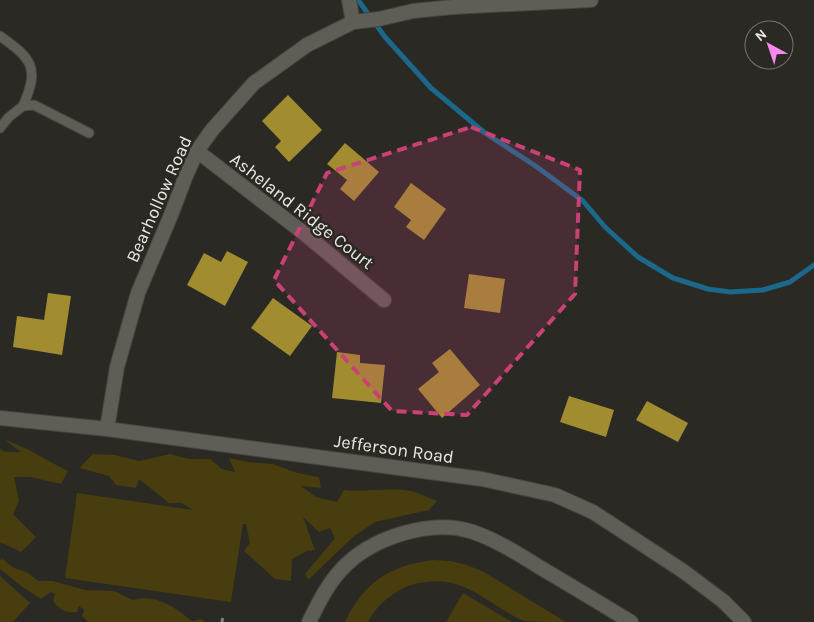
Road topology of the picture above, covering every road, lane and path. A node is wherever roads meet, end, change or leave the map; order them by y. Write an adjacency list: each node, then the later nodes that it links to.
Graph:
1 (349, 0): 3 (street)
2 (591, 0): 3 (street, Bearhollow Road)
3 (353, 22): 8 (street, Bearhollow Road)
4 (0, 36): 5 (lane)
5 (23, 106): 6 (lane); 7 (lane)
6 (0, 128)
7 (89, 133)
8 (197, 151): 9 (street, Asheland Ridge Court); 11 (street, Bearhollow Road)
9 (384, 300)
10 (0, 418): 11 (street, Jefferson Road)
11 (107, 429): 16 (street, Jefferson Road)
12 (224, 614): 13 (path)
13 (222, 622)
14 (309, 622): 15 (street)
15 (631, 622)
16 (744, 622)

